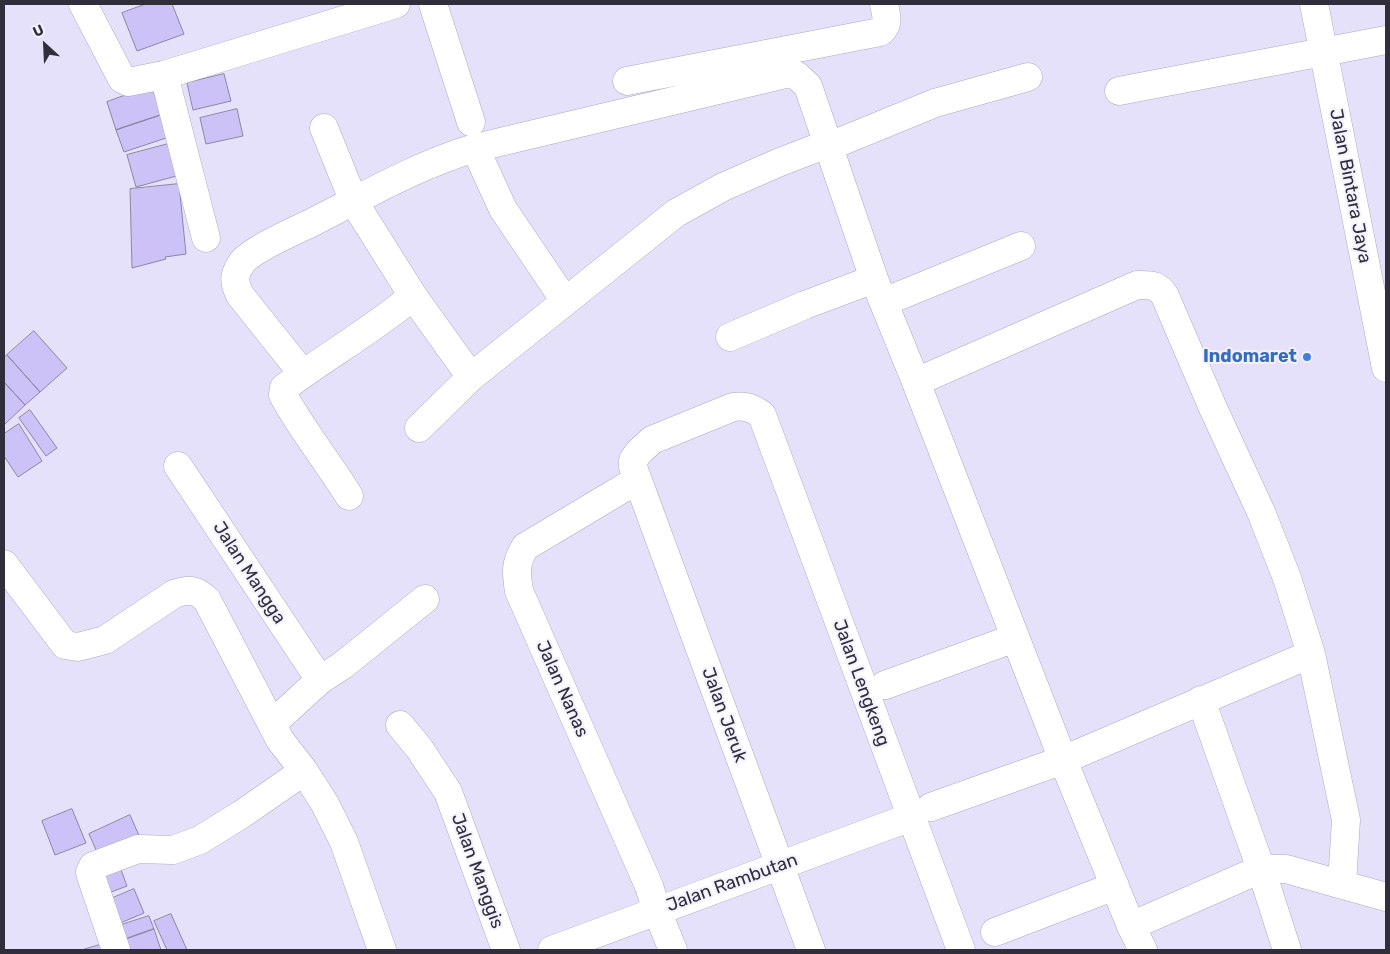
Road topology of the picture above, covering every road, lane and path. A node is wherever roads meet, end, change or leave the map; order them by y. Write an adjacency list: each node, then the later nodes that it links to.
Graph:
1 (84, 4): 8 (street)
2 (396, 4): 8 (street)
3 (433, 4): 13 (street)
4 (884, 4): 10 (street)
5 (1314, 4): 7 (street, Jalan Bintara Jaya)
6 (1386, 40): 7 (street)
7 (1324, 52): 11 (street); 22 (street, Jalan Bintara Jaya)
8 (164, 75): 16 (street)
9 (1028, 77): 14 (street)
10 (627, 81)
11 (1119, 91)
12 (324, 128): 15 (street)
13 (473, 135): 14 (street); 15 (street); 20 (street)
14 (830, 146): 18 (street); 20 (street)
15 (354, 202): 19 (street); 23 (street)
16 (206, 238)
17 (1021, 246): 18 (street)
18 (879, 291): 21 (street); 25 (street)
19 (413, 296): 23 (street); 24 (street)
20 (565, 301): 24 (street)
21 (730, 337)
22 (1386, 368)
23 (302, 374): 30 (street)
24 (471, 376): 27 (street)
25 (916, 382): 33 (street); 34 (street)
26 (762, 415): 29 (street, Jalan Jeruk); 42 (street, Jalan Lengkeng)
27 (419, 428)
28 (178, 466): 35 (street, Jalan Mangga)
29 (637, 480): 43 (street, Jalan Jeruk); 48 (street, Jalan Nanas)
30 (349, 496)
31 (4, 564): 38 (street)
32 (426, 599): 35 (street)
33 (1015, 638): 36 (street); 40 (street)
34 (1311, 654): 37 (street, Jalan Rambutan); 45 (street)
35 (320, 680): 38 (street)
36 (886, 685)
37 (1200, 700): 40 (street, Jalan Rambutan); 44 (street)
38 (272, 724): 41 (street)
39 (400, 725): 53 (street, Jalan Manggis)
40 (1063, 760): 42 (street, Jalan Rambutan); 46 (street)
41 (304, 771): 51 (street); 52 (street)
42 (921, 812): 43 (street, Jalan Rambutan); 57 (street, Jalan Lengkeng)
43 (779, 866): 48 (street, Jalan Rambutan); 56 (street, Jalan Jeruk)
44 (1261, 869): 45 (street); 49 (street); 59 (street)
45 (1342, 884): 47 (street)
46 (1115, 886): 49 (street); 50 (street)
47 (1386, 897)
48 (657, 911): 54 (street, Jalan Rambutan); 55 (street, Jalan Nanas)
49 (1131, 926): 58 (street)
50 (995, 932)
51 (116, 950)
52 (382, 950)
53 (506, 950)
54 (552, 950)
55 (673, 950)
56 (811, 950)
57 (961, 950)
58 (1143, 950)
59 (1286, 950)

